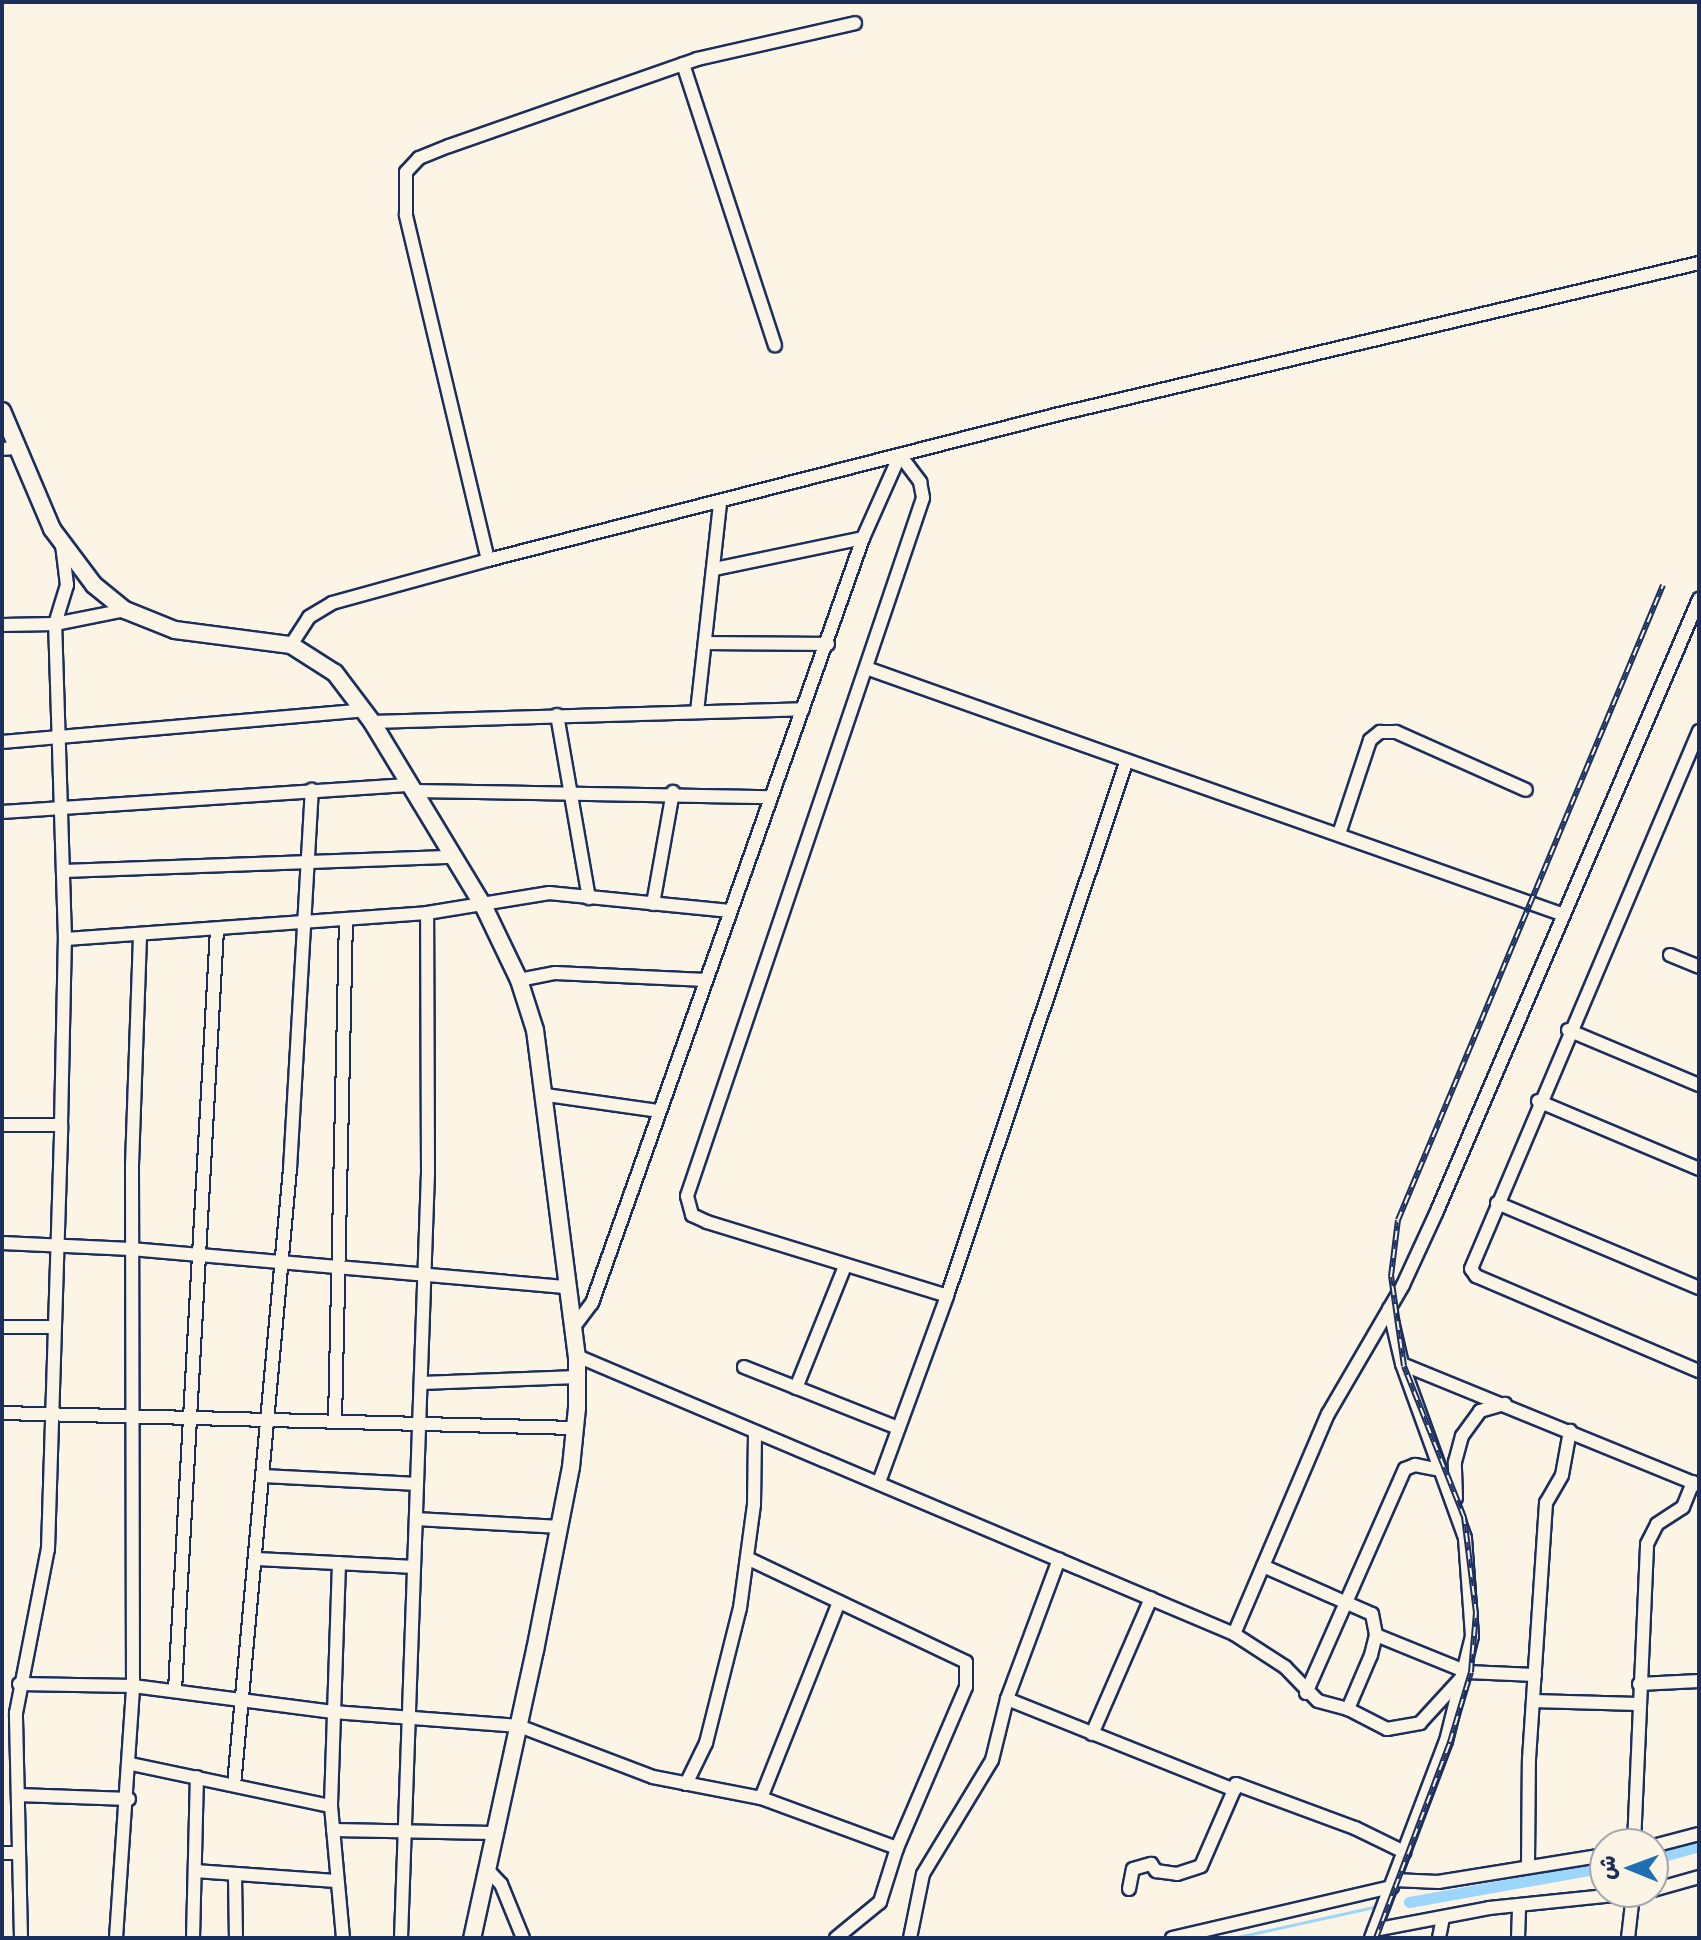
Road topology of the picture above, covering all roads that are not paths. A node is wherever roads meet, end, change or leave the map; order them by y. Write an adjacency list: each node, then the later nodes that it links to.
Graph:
1 (855, 23): 2 (street)
2 (683, 64): 4 (street); 11 (street)
3 (1699, 263): 7 (street)
4 (775, 345)
5 (2, 411): 6 (street)
6 (9, 448): 10 (street)
7 (900, 455): 8 (street); 9 (street); 20 (street)
8 (720, 502): 11 (street); 12 (street)
9 (863, 538): 12 (street); 18 (street)
10 (62, 545): 14 (street); 15 (street)
11 (488, 560): 19 (street)
12 (715, 569): 17 (street)
13 (1699, 599): 46 (street)
14 (125, 610): 15 (street); 19 (street)
15 (55, 624): 16 (street); 26 (street)
16 (2, 625)
17 (707, 643): 18 (street); 22 (street)
18 (828, 644): 21 (street)
19 (291, 645): 24 (street)
20 (869, 669): 28 (street); 70 (street)
21 (803, 709): 22 (street); 34 (street)
22 (697, 712): 23 (street)
23 (557, 715): 24 (street); 31 (street)
24 (368, 716): 26 (street); 29 (street)
25 (1699, 731): 56 (street)
26 (60, 736): 27 (street); 35 (street)
27 (2, 742)
28 (1127, 760): 37 (street); 75 (street)
29 (412, 788): 30 (street); 31 (street); 38 (street)
30 (312, 790): 35 (street); 39 (street)
31 (570, 790): 33 (street); 41 (street)
32 (1526, 790): 37 (street)
33 (673, 792): 34 (street); 42 (street)
34 (771, 797): 44 (street)
35 (62, 808): 36 (street); 40 (street)
36 (2, 812)
37 (1339, 834): 46 (street)
38 (454, 857): 39 (street); 43 (street)
39 (308, 862): 40 (street); 48 (street)
40 (63, 871): 51 (street)
41 (589, 898): 42 (street); 43 (street)
42 (653, 904): 44 (street)
43 (484, 907): 45 (street); 54 (street)
44 (730, 911): 55 (street)
45 (427, 913): 47 (street); 72 (street)
46 (1564, 915): 76 (street)
47 (346, 919): 48 (street); 71 (street)
48 (305, 922): 49 (street); 69 (street)
49 (217, 929): 50 (street); 68 (street)
50 (140, 934): 51 (street); 67 (street)
51 (65, 939): 62 (street)
52 (1670, 955): 53 (street)
53 (1699, 967)
54 (519, 980): 55 (street); 58 (street)
55 (706, 980): 60 (street)
56 (1568, 1030): 57 (street); 59 (street)
57 (1699, 1085)
58 (546, 1095): 60 (street); 73 (street)
59 (1538, 1101): 63 (street); 64 (street)
60 (659, 1111): 79 (street)
61 (2, 1125): 62 (street)
62 (61, 1125): 66 (street)
63 (1699, 1169)
64 (1497, 1203): 74 (street); 83 (street)
65 (2, 1243): 66 (street)
66 (57, 1246): 67 (street); 78 (street)
67 (131, 1249): 68 (street); 90 (street)
68 (201, 1256): 69 (street); 91 (street)
69 (282, 1261): 71 (street); 92 (street)
70 (845, 1266): 75 (street); 86 (street)
71 (337, 1267): 72 (street); 93 (street)
72 (423, 1274): 73 (street); 85 (street)
73 (567, 1287): 79 (street)
74 (1699, 1288)
75 (947, 1296): 96 (street)
76 (1389, 1308): 81 (street); 111 (street)
77 (2, 1327): 78 (street)
78 (52, 1327): 89 (street)
79 (573, 1328): 80 (street)
80 (577, 1356): 84 (street); 98 (street)
81 (1402, 1364): 87 (street); 99 (street)
82 (744, 1367): 86 (street)
83 (1699, 1371)
84 (578, 1377): 85 (street); 95 (street)
85 (421, 1383): 94 (street)
86 (796, 1388): 96 (street)
87 (1505, 1404): 97 (street); 104 (street)
88 (2, 1413): 89 (street)
89 (51, 1413): 90 (street); 121 (street)
90 (130, 1415): 91 (street); 123 (street)
91 (194, 1418): 92 (street); 124 (street)
92 (269, 1420): 93 (street); 100 (street)
93 (335, 1422): 94 (street)
94 (419, 1424): 95 (street); 102 (street)
95 (575, 1428): 106 (street)
96 (898, 1428): 101 (street)
97 (1570, 1431): 103 (street); 119 (street)
98 (755, 1432): 101 (street); 108 (street)
99 (1440, 1470): 104 (street); 115 (street)
100 (264, 1476): 102 (street); 107 (street)
101 (879, 1482): 109 (street)
102 (417, 1484): 105 (street)
103 (1696, 1484): 122 (street)
104 (1456, 1505): 118 (street)
105 (417, 1519): 106 (street); 112 (street)
106 (559, 1527): 133 (street)
107 (258, 1559): 110 (street); 126 (street)
108 (749, 1559): 114 (street); 138 (street)
109 (1059, 1559): 113 (street); 127 (street)
110 (339, 1563): 112 (street); 131 (street)
111 (1263, 1566): 115 (street); 116 (street)
112 (414, 1567): 132 (street)
113 (1151, 1598): 116 (street); 134 (street)
114 (839, 1602): 142 (street); 151 (street)
115 (1349, 1605): 117 (street); 125 (street)
116 (1234, 1634): 125 (street)
117 (1376, 1635): 118 (street); 130 (street)
118 (1467, 1672): 119 (street); 130 (street); 152 (street)
119 (1535, 1675): 128 (street)
120 (1699, 1681): 122 (street)
121 (19, 1684): 123 (street); 135 (street)
122 (1639, 1684): 129 (street)
123 (133, 1686): 124 (street); 136 (street)
124 (175, 1690): 126 (street)
125 (1306, 1693): 130 (street)
126 (243, 1699): 131 (street); 139 (street)
127 (1007, 1699): 134 (street); 179 (street)
128 (1533, 1701): 129 (street); 156 (street)
129 (1638, 1704): 146 (street)
130 (1348, 1709)
131 (333, 1712): 132 (street); 144 (street)
132 (412, 1719): 133 (street); 145 (street)
133 (519, 1726): 138 (street); 148 (street)
134 (1092, 1734): 140 (street)
135 (9, 1736): 141 (street)
136 (131, 1764): 137 (street); 143 (street)
137 (197, 1777): 139 (street); 158 (street)
138 (686, 1784): 142 (street)
139 (234, 1785): 144 (street)
140 (1234, 1790): 152 (street); 164 (street)
141 (18, 1795): 143 (street); 154 (street)
142 (761, 1798): 151 (street)
143 (129, 1799): 171 (street)
144 (331, 1806): 147 (street)
145 (408, 1828): 147 (street); 148 (street); 175 (street)
146 (1634, 1828)
147 (333, 1830): 161 (street)
148 (493, 1833): 157 (street)
149 (1699, 1834): 150 (street)
150 (1669, 1842)
151 (897, 1848): 178 (street)
152 (1404, 1852): 162 (street)
153 (2, 1853): 154 (street)
154 (18, 1853): 170 (street)
155 (1589, 1857): 156 (street)
156 (1528, 1865): 162 (street)
157 (486, 1868): 176 (street); 177 (street)
158 (195, 1871): 159 (street); 172 (street)
159 (235, 1876): 161 (street); 173 (street)
160 (1699, 1877): 163 (street)
161 (336, 1881): 174 (street)
162 (1393, 1883): 169 (street); 180 (street)
163 (1669, 1885)
164 (1129, 1889)
165 (1589, 1899): 166 (street)
166 (1519, 1905): 168 (street); 182 (street)
167 (1636, 1908): 183 (street)
168 (1443, 1917): 169 (street); 181 (street)
169 (1373, 1934)
170 (21, 1938)
171 (116, 1938)
172 (193, 1938)
173 (236, 1938)
174 (343, 1938)
175 (401, 1938)
176 (472, 1938)
177 (523, 1938)
178 (836, 1938)
179 (910, 1938)
180 (1172, 1938)
181 (1439, 1938)
182 (1518, 1938)
183 (1628, 1938)

